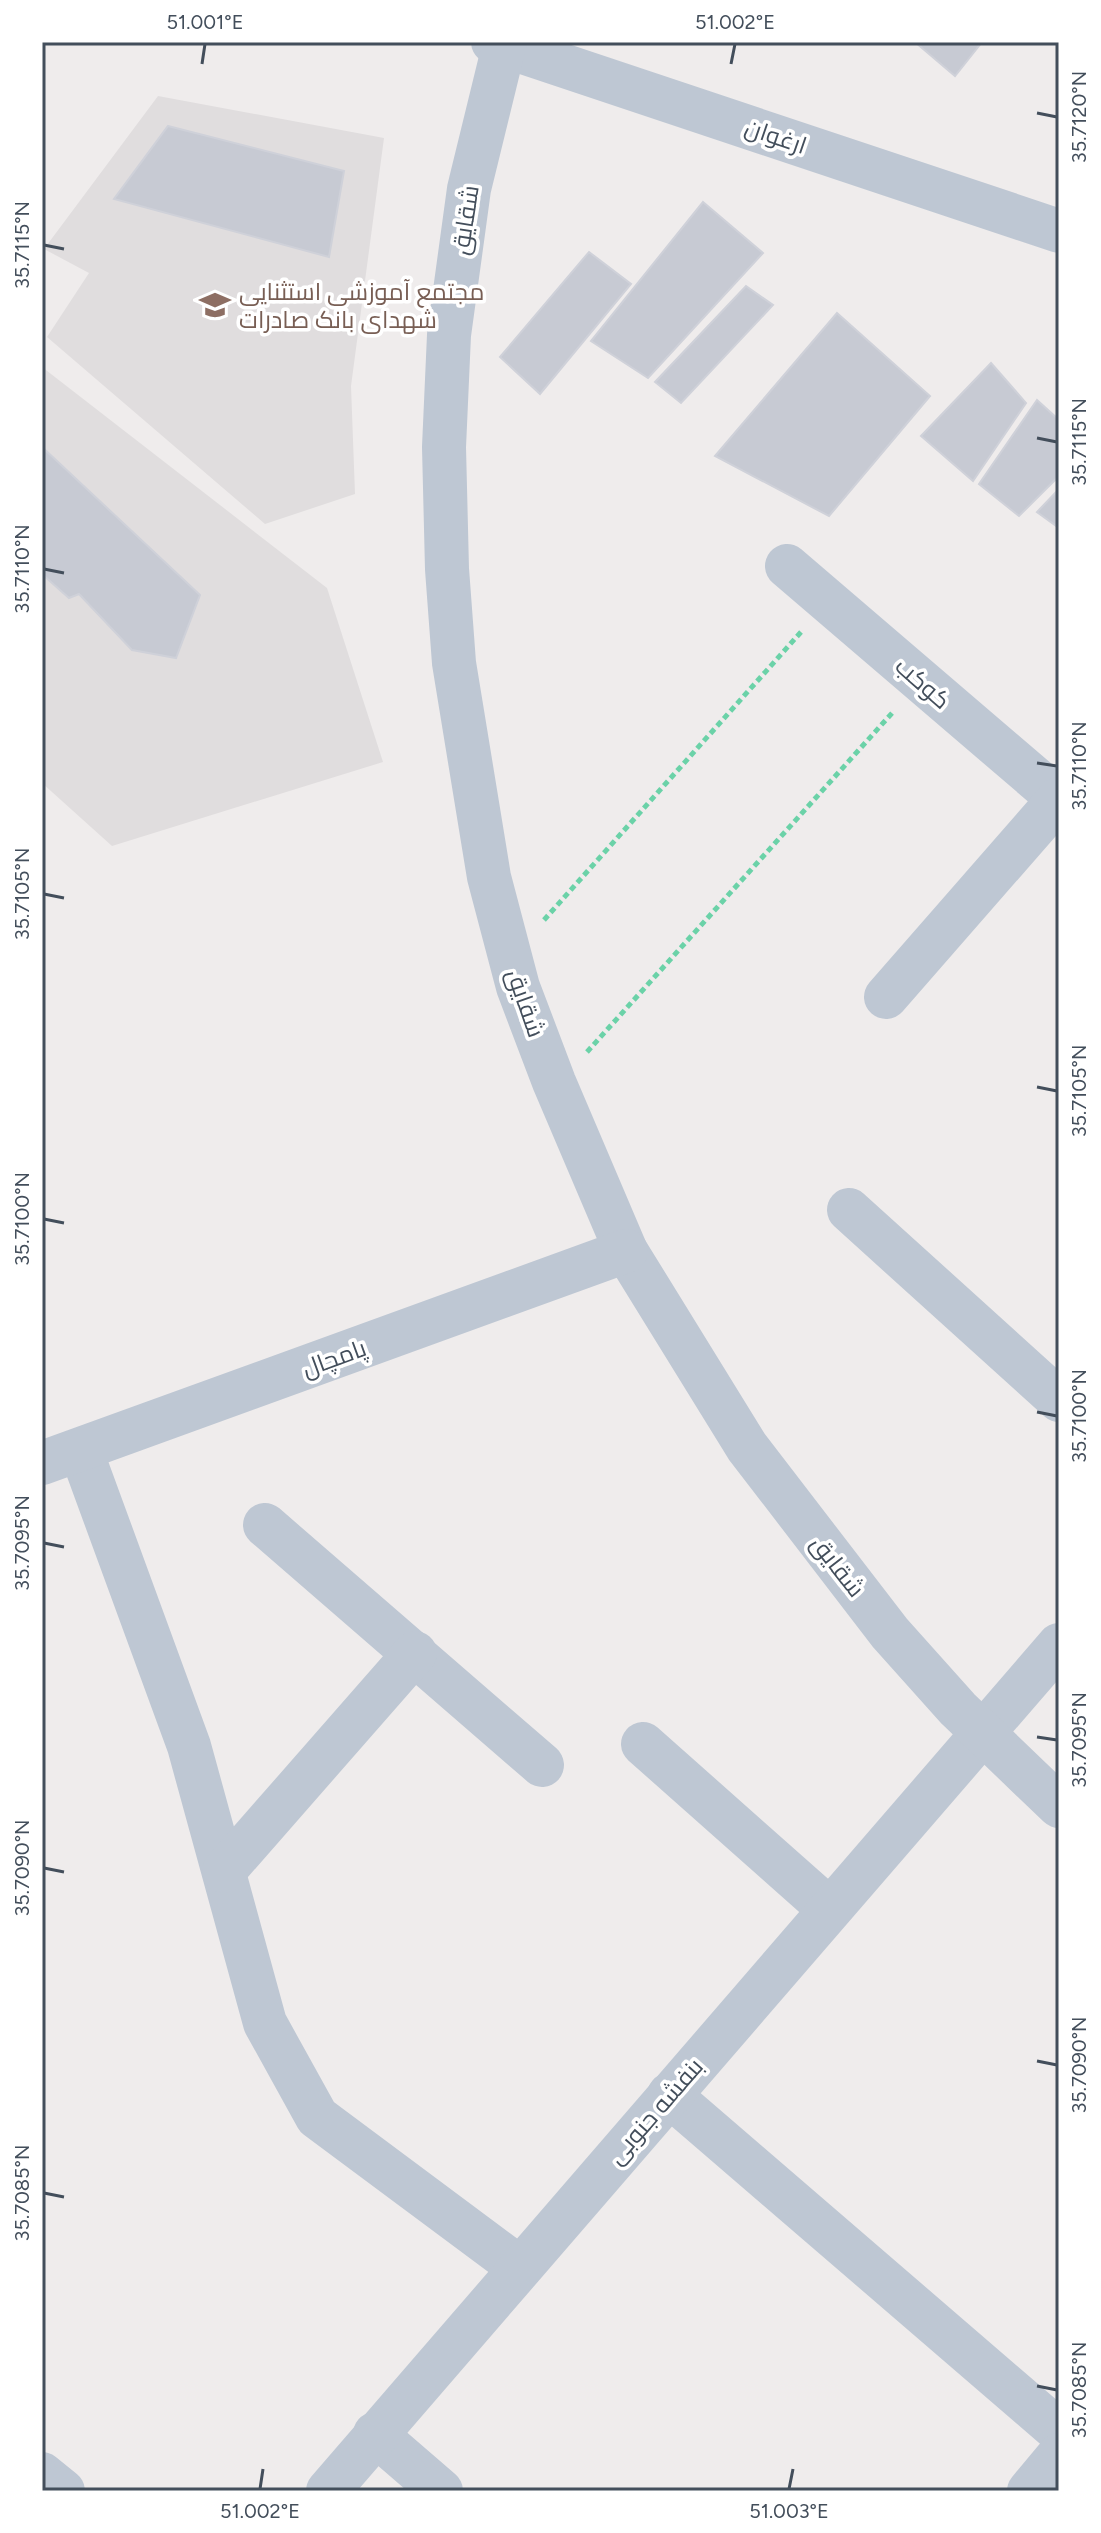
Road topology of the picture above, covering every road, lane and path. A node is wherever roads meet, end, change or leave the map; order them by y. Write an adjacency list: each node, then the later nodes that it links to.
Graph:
1 (501, 43): 2 (street, ارغوان); 11 (street, شقایق)
2 (1059, 231)
3 (787, 566): 4 (street, کوکب)
4 (828, 601): 5 (street, کوکب); 7 (path)
5 (920, 681): 6 (street, کوکب); 9 (path)
6 (1059, 799): 8 (street)
7 (538, 927)
8 (886, 997)
9 (586, 1053)
10 (849, 1210): 12 (street)
11 (626, 1251): 13 (street, پامچال); 17 (street, شقایق)
12 (1059, 1400)
13 (61, 1457): 21 (street)
14 (265, 1525): 16 (street)
15 (1059, 1645): 17 (street, بنفشه جنوبی)
16 (415, 1653): 19 (street); 21 (street)
17 (981, 1731): 20 (street, شقایق); 22 (street, بنفشه جنوبی)
18 (643, 1744): 22 (street)
19 (542, 1765)
20 (1059, 1806)
21 (224, 1871): 24 (street)
22 (829, 1909): 23 (street, بنفشه جنوبی)
23 (669, 2095): 24 (street, بنفشه جنوبی); 25 (street)
24 (520, 2268): 26 (street, بنفشه جنوبی)
25 (1059, 2431)
26 (375, 2434): 30 (street, بنفشه جنوبی); 31 (street)
27 (1059, 2455): 32 (street)
28 (42, 2474): 29 (street)
29 (63, 2491)
30 (328, 2491)
31 (441, 2491)
32 (1029, 2491)

